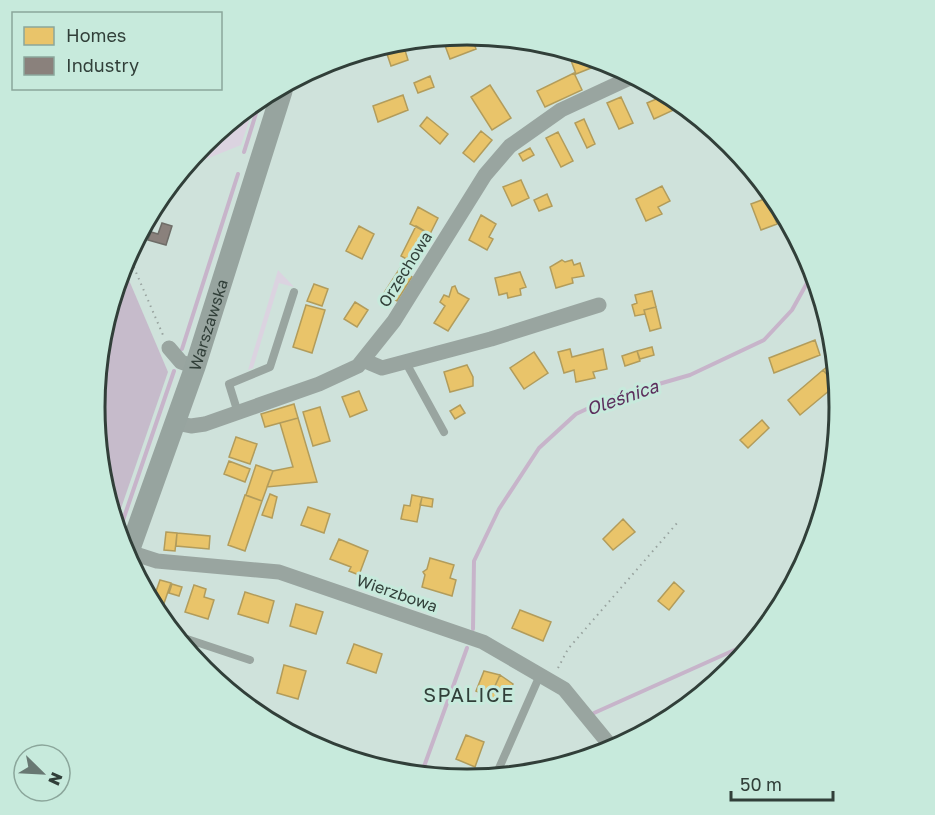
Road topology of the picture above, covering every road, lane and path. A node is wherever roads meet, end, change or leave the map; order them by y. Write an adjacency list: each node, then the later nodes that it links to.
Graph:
1 (624, 81): 7 (street, Orzechowa)
2 (280, 97): 9 (main road, Warszawska)
3 (134, 267): 6 (path)
4 (294, 292): 10 (lane)
5 (599, 305): 8 (street)
6 (169, 348): 9 (street)
7 (363, 360): 8 (street); 10 (street, Orzechowa)
8 (405, 362): 12 (lane)
9 (195, 367): 11 (main road, Warszawska)
10 (238, 413): 11 (street, Orzechowa)
11 (176, 423): 14 (main road, Warszawska)
12 (444, 432)
13 (678, 522): 18 (path)
14 (132, 543)
15 (137, 556): 18 (street, Wierzbowa)
16 (190, 641): 17 (lane)
17 (250, 660)
18 (546, 676): 19 (street, Wierzbowa); 20 (lane)
19 (607, 741)
20 (499, 768)

